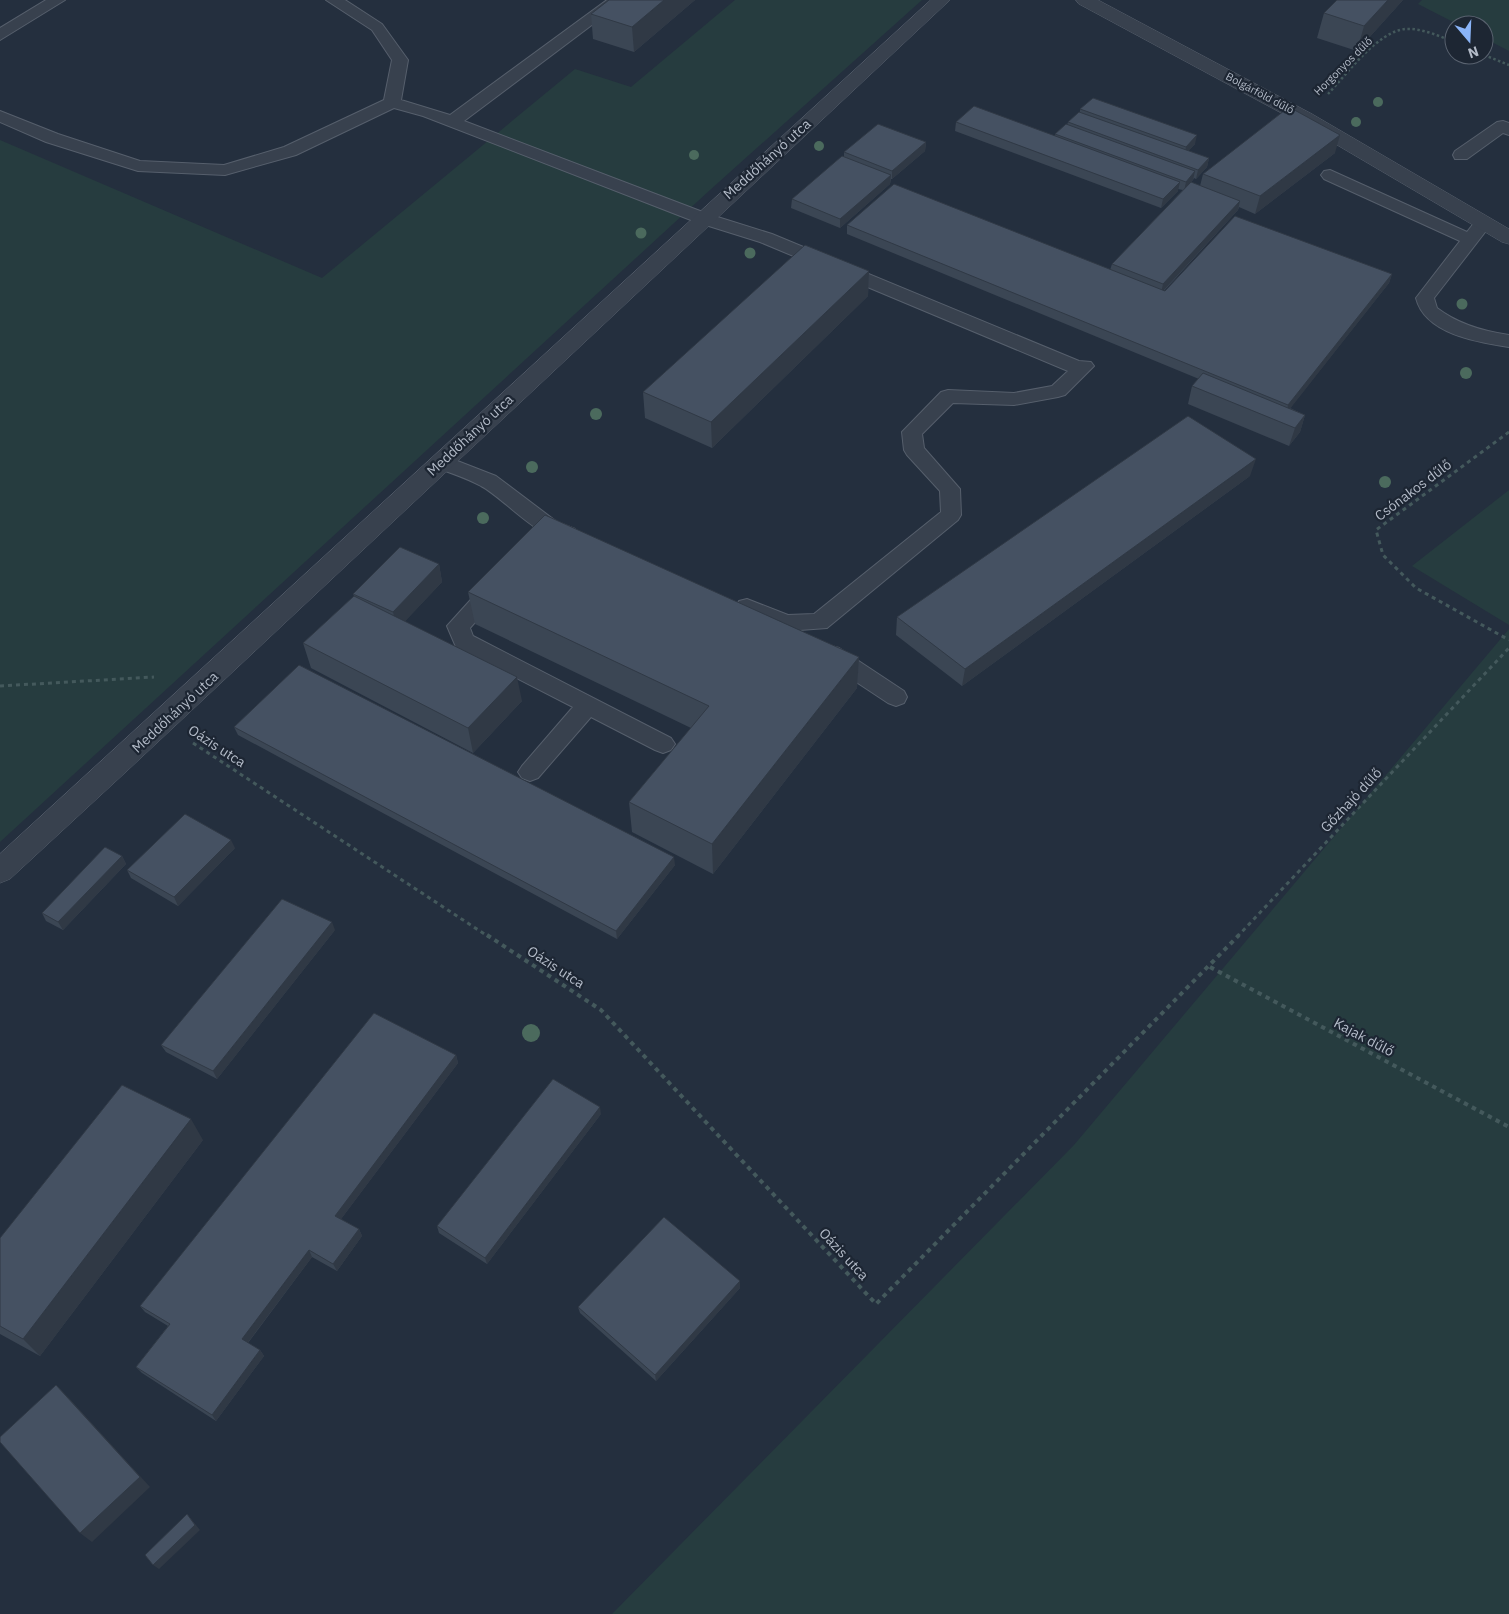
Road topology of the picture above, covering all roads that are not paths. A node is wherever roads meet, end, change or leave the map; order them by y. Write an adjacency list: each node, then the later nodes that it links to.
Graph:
1 (57, 0): 6 (lane)
2 (334, 0): 7 (lane)
3 (617, 0): 9 (lane)
4 (941, 0): 13 (street, Meddőhányó utca)
5 (1085, 0): 14 (street, Bolgárföld dűlő)
6 (0, 35)
7 (392, 103): 8 (lane); 9 (lane)
8 (0, 116)
9 (452, 122): 13 (lane)
10 (1509, 130): 11 (lane)
11 (1460, 155)
12 (1330, 174): 16 (lane)
13 (702, 218): 18 (street, Meddőhányó utca); 22 (lane)
14 (1483, 223): 15 (street, Bolgárföld dűlő); 16 (lane)
15 (1506, 232)
16 (1471, 240): 17 (lane)
17 (1509, 341)
18 (442, 462): 19 (lane); 27 (street, Meddőhányó utca)
19 (587, 542)
20 (504, 577): 24 (lane)
21 (732, 601): 22 (lane)
22 (786, 623): 23 (lane)
23 (896, 697)
24 (588, 705): 25 (lane); 26 (lane)
25 (663, 744)
26 (530, 772)
27 (0, 871)

